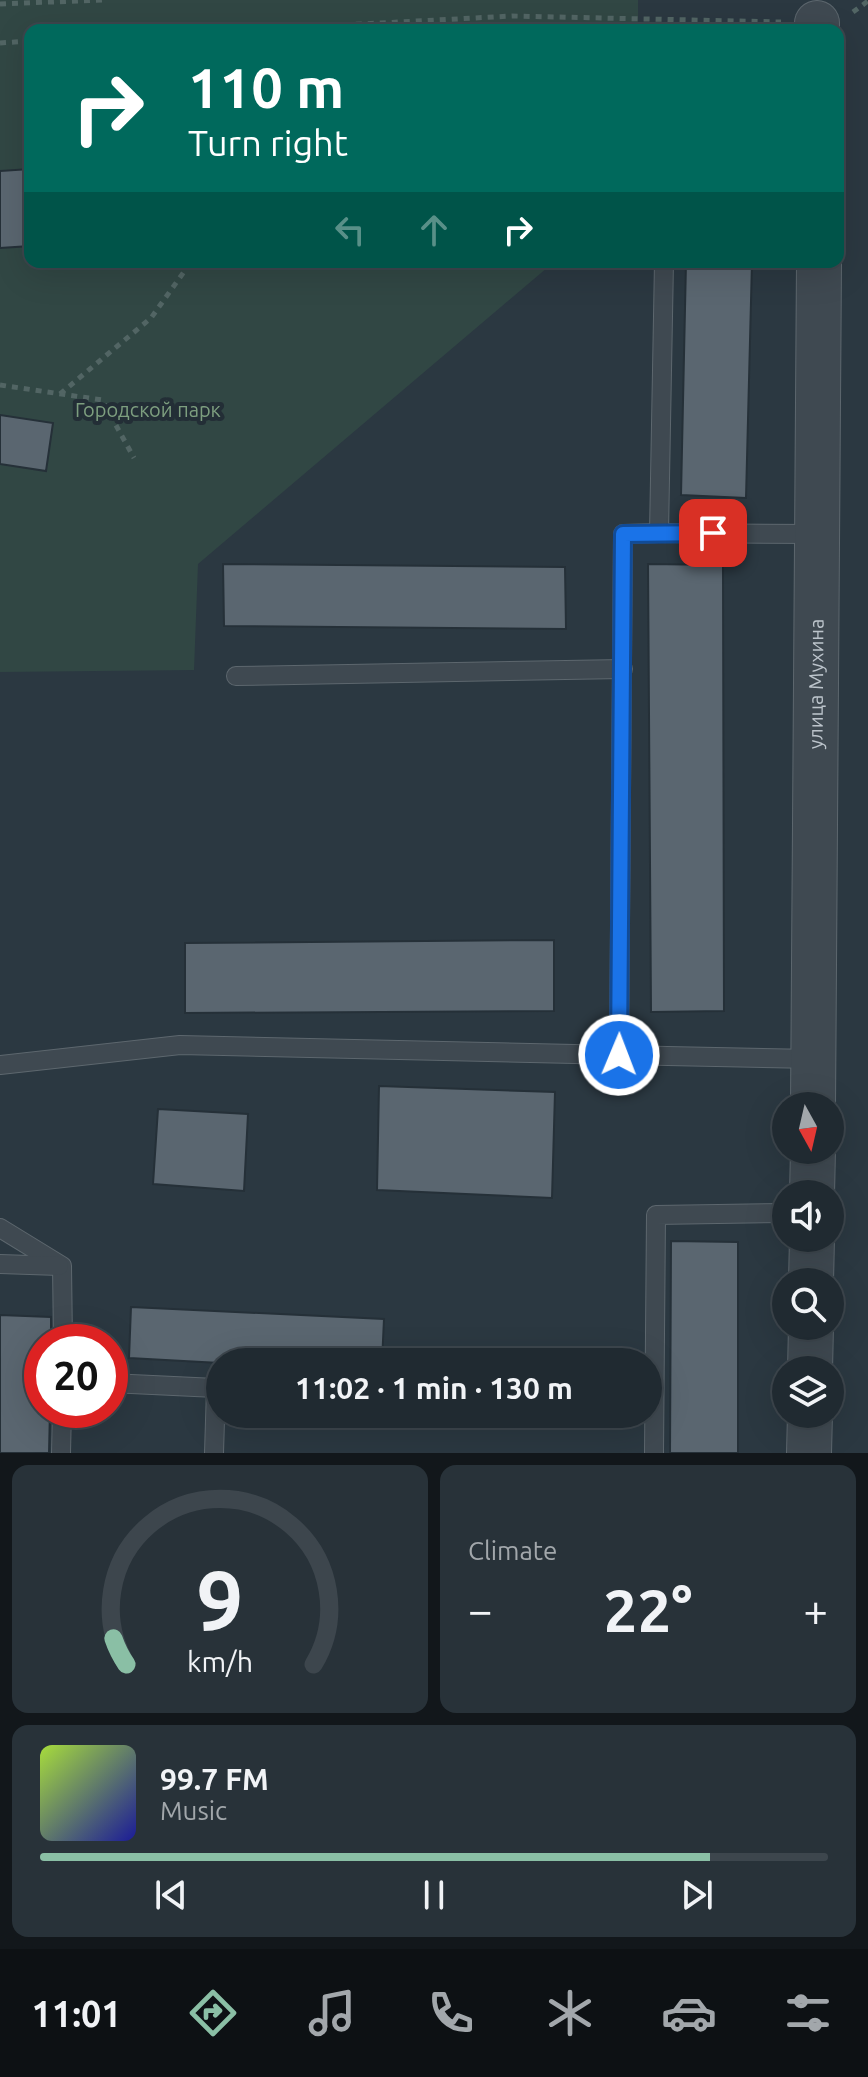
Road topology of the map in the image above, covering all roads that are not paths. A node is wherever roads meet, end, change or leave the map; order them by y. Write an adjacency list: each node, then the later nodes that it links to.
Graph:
1 (664, 268): 3 (lane)
2 (819, 268): 4 (street, улица Мухина)
3 (659, 533): 4 (lane); 5 (lane)
4 (820, 534): 8 (street, улица Мухина)
5 (623, 669): 6 (lane); 7 (lane)
6 (236, 676)
7 (619, 1055): 8 (lane); 9 (lane)
8 (814, 1059): 10 (street, улица Мухина)
9 (0, 1065)
10 (813, 1092)
11 (772, 1213): 21 (lane)
12 (0, 1228): 14 (lane)
13 (0, 1264): 14 (lane)
14 (62, 1266): 15 (lane)
15 (63, 1324)
16 (128, 1384): 20 (lane)
17 (62, 1428): 19 (lane)
18 (810, 1428): 22 (street)
19 (61, 1453)
20 (214, 1453)
21 (654, 1453)
22 (809, 1453)

